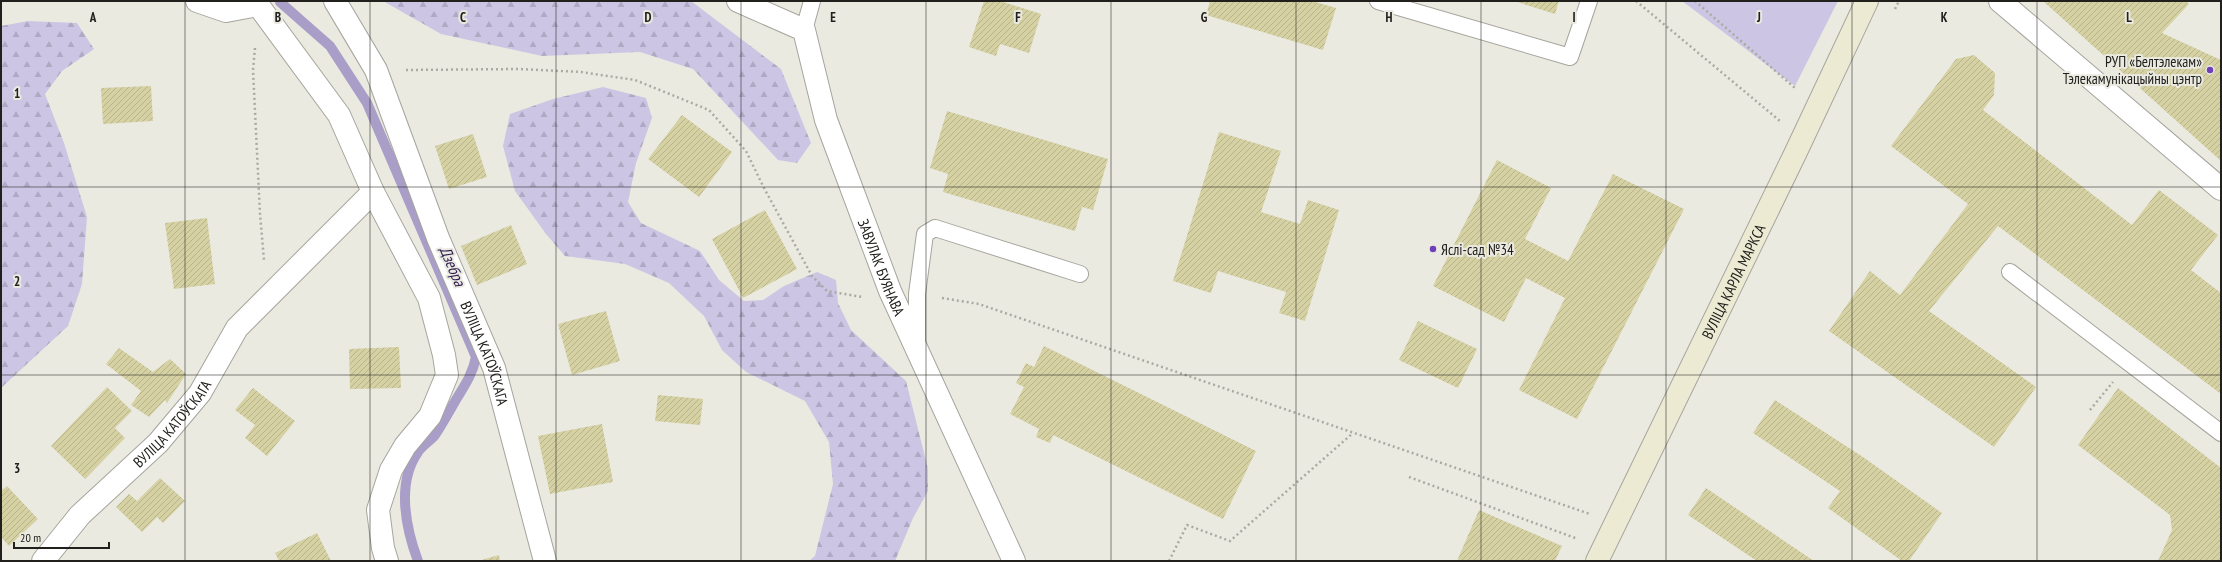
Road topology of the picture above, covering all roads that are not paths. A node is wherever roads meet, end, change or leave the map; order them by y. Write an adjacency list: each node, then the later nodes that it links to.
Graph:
1 (197, 1): 9 (street)
2 (335, 1): 20 (street, ВУЛІЦА КАТОЎСКАГА)
3 (738, 1): 10 (street)
4 (812, 1): 10 (lane)
5 (1378, 1): 6 (lane)
6 (1589, 1)
7 (1867, 1): 17 (main road, ВУЛІЦА КАРЛА МАРКСА)
8 (2000, 1): 11 (street)
9 (258, 3): 12 (street)
10 (804, 30): 15 (street, ЗАВУЛАК БУЯНАВА)
11 (2221, 189)
12 (373, 192): 18 (street, ВУЛІЦА КАТОЎСКАГА); 19 (street)
13 (2010, 272): 16 (lane)
14 (1080, 274): 15 (lane)
15 (917, 349): 21 (street, ЗАВУЛАК БУЯНАВА)
16 (2221, 433)
17 (1601, 555)
18 (43, 561)
19 (387, 561)
20 (545, 561)
21 (1014, 561)

